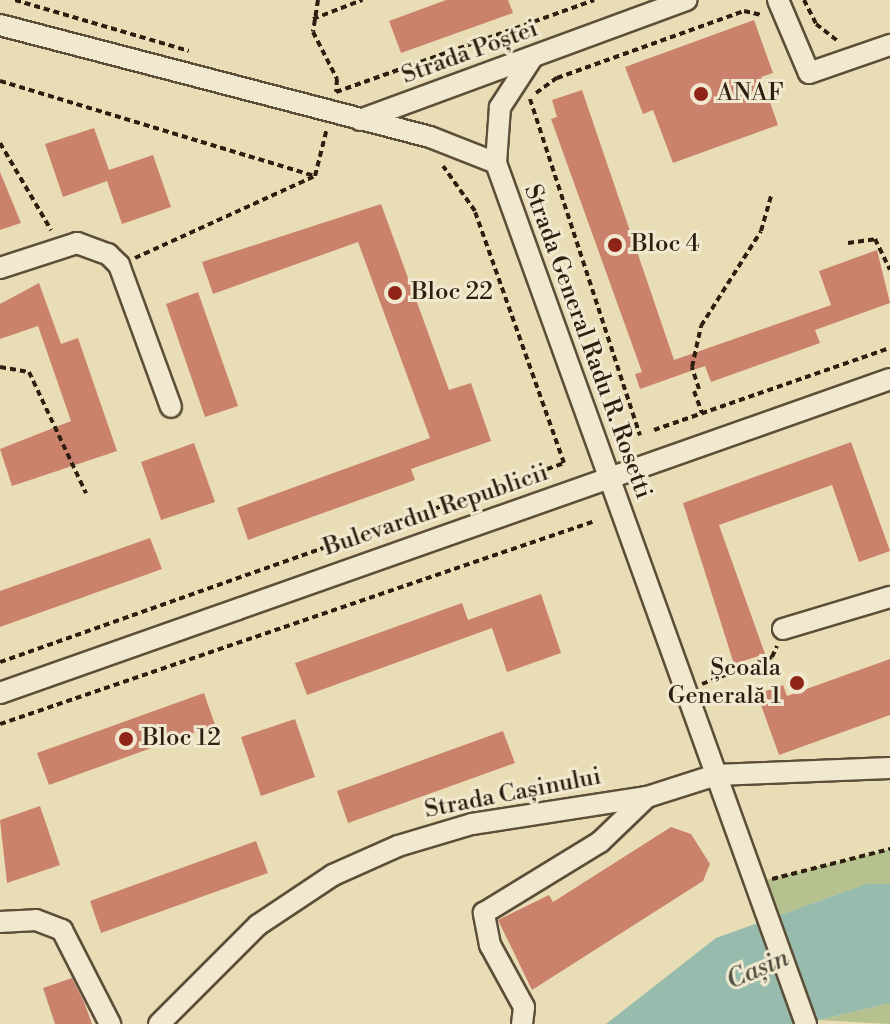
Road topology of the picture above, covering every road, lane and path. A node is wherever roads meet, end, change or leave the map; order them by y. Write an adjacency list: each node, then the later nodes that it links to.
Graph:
1 (15, 0): 12 (path)
2 (318, 0): 8 (path)
3 (362, 0): 8 (path)
4 (594, 0): 16 (path)
5 (687, 0): 13 (street, Strada Poștei)
6 (804, 0): 10 (path)
7 (772, 8): 11 (street); 34 (path)
8 (313, 19): 16 (path)
9 (0, 25): 17 (street, Strada General Radu R. Rosetti)
10 (838, 41)
11 (890, 45)
12 (197, 53)
13 (532, 58): 17 (street, Strada Poștei); 20 (street, Strada Poștei)
14 (0, 81): 21 (path)
15 (320, 88): 16 (path)
16 (336, 92)
17 (351, 125): 20 (street, Strada General Radu R. Rosetti); 21 (path)
18 (0, 143): 24 (path)
19 (434, 160): 40 (path)
20 (496, 163): 35 (street, Strada General Radu R. Rosetti)
21 (315, 176): 25 (path)
22 (771, 195): 32 (path)
23 (848, 243): 27 (path)
24 (60, 246): 25 (street); 26 (street)
25 (119, 265): 31 (street)
26 (0, 268)
27 (890, 270)
28 (890, 348): 32 (path)
29 (0, 367): 36 (path)
30 (890, 379): 35 (street, Bulevardul Republicii)
31 (171, 407)
32 (702, 413): 33 (path)
33 (654, 430)
34 (640, 435)
35 (608, 478): 41 (street, Strada General Radu R. Rosetti); 42 (street, Bulevardul Republicii)
36 (86, 493)
37 (592, 522): 43 (path)
38 (890, 597): 39 (street)
39 (783, 629): 41 (path)
40 (0, 662)
41 (685, 691): 45 (street, Strada General Radu R. Rosetti)
42 (0, 693)
43 (0, 724)
44 (890, 768): 45 (street, Strada Cașinului)
45 (716, 775): 46 (street, Strada Cașinului); 48 (street, Strada General Radu R. Rosetti)
46 (647, 797): 51 (street, Strada Cașinului); 52 (street)
47 (890, 849): 48 (path)
48 (755, 883): 53 (street, Strada General Radu R. Rosetti)
49 (0, 922): 50 (street)
50 (110, 1024)
51 (159, 1024)
52 (522, 1024)
53 (806, 1024)

